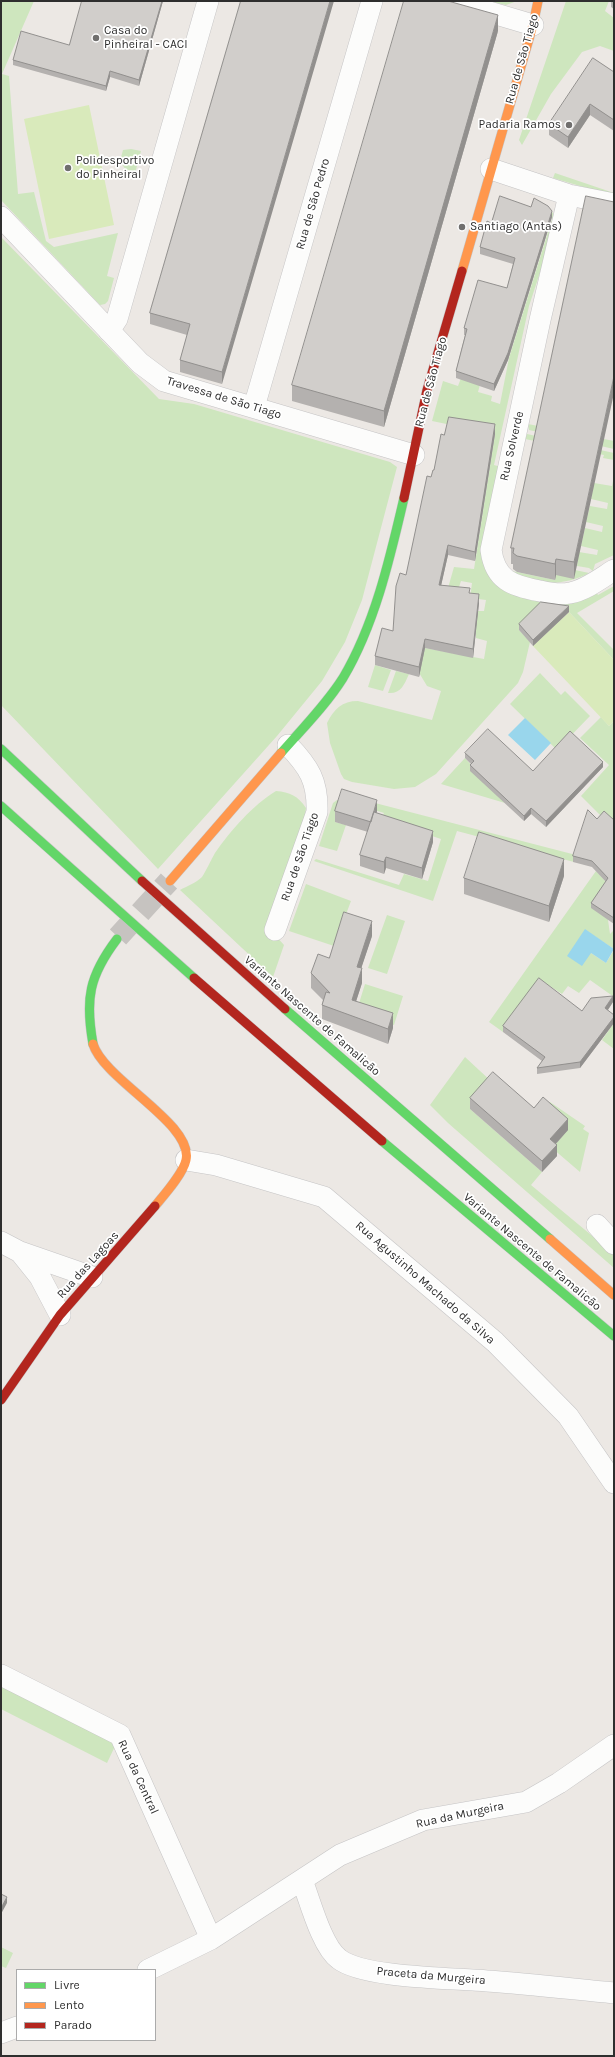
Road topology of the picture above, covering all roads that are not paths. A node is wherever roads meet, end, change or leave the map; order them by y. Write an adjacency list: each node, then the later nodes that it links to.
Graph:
1 (208, 1): 10 (street)
2 (372, 1): 11 (street, Rua de São Pedro)
3 (452, 1): 5 (street)
4 (538, 1): 5 (main road, Rua de São Tiago)
5 (533, 25): 6 (main road, Rua de São Tiago)
6 (491, 169): 7 (street); 12 (main road, Rua de São Tiago)
7 (569, 195): 8 (street); 13 (street, Rua Solverde)
8 (614, 204)
9 (1, 218): 10 (street, Travessa de São Tiago)
10 (109, 331): 11 (street, Travessa de São Tiago)
11 (254, 407): 12 (street, Travessa de São Tiago)
12 (414, 455): 14 (main road, Rua de São Tiago)
13 (614, 570)
14 (288, 745): 17 (main road, Rua de São Tiago); 18 (street, Rua de São Tiago)
15 (1, 749): 26 (main road, Variante Nascente de Famalicão)
16 (1, 806): 28 (main road, Variante Nascente de Famalicão)
17 (170, 880)
18 (275, 930)
19 (116, 939): 20 (main road)
20 (185, 1153): 25 (main road, Rua das Lagoas); 30 (street, Rua Agustinho Machado da Silva)
21 (597, 1225): 23 (street)
22 (1, 1242): 24 (street)
23 (614, 1244)
24 (20, 1252): 25 (street); 27 (street)
25 (92, 1277): 27 (main road, Rua das Lagoas)
26 (614, 1295)
27 (60, 1315): 29 (main road, Rua das Lagoas)
28 (614, 1336)
29 (1, 1400)
30 (614, 1483)
31 (1, 1675): 34 (street, Rua da Central)
32 (614, 1745): 33 (street, Rua da Murgeira)
33 (302, 1880): 34 (street, Rua da Murgeira); 36 (street, Praceta da Murgeira)
34 (211, 1939): 35 (street, Rua da Murgeira)
35 (150, 1969)
36 (614, 1992)
37 (16, 2027): 38 (street)
38 (1, 2033)

